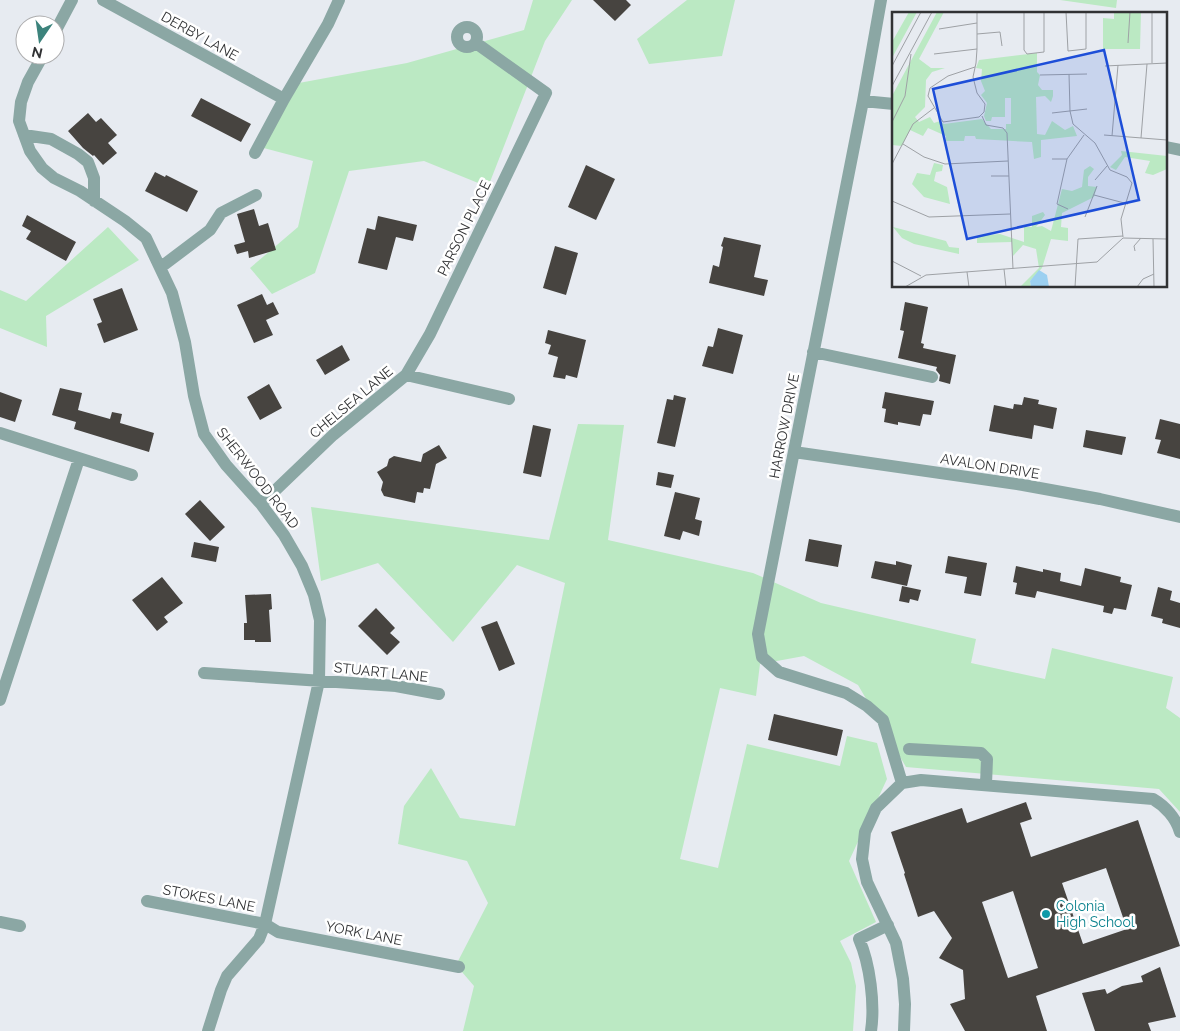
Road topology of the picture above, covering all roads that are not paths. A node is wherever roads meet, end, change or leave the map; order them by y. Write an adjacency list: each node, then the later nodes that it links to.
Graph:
1 (72, 0): 5 (street)
2 (103, 0): 8 (street, DERBY LANE)
3 (339, 0): 8 (street)
4 (880, 0): 9 (street, HARROW DRIVE)
5 (64, 15)
6 (476, 43): 17 (street, PARSON PLACE)
7 (37, 65): 11 (street, SHERWOOD ROAD)
8 (284, 99): 12 (street)
9 (863, 101): 10 (street); 16 (street, HARROW DRIVE)
10 (892, 104)
11 (24, 135): 14 (street, SHERWOOD ROAD); 14 (street)
12 (255, 153)
13 (256, 195): 15 (street)
14 (94, 201): 15 (street, SHERWOOD ROAD)
15 (161, 267): 24 (street, SHERWOOD ROAD)
16 (813, 352): 18 (street); 21 (street, HARROW DRIVE)
17 (406, 375): 19 (street, CHELSEA LANE); 24 (street, CHELSEA LANE)
18 (932, 377)
19 (509, 399)
20 (0, 433): 22 (street)
21 (794, 452): 25 (street, AVALON DRIVE); 31 (street, HARROW DRIVE)
22 (80, 459): 23 (street); 29 (street)
23 (132, 475)
24 (261, 504): 27 (street, SHERWOOD ROAD)
25 (1180, 517)
26 (204, 673): 27 (street, STUART LANE)
27 (319, 681): 28 (street, STUART LANE); 36 (street, SHERWOOD ROAD)
28 (439, 694)
29 (0, 700)
30 (910, 749): 32 (street)
31 (902, 783): 32 (street); 37 (street)
32 (986, 784): 33 (street)
33 (1180, 829)
34 (147, 901): 36 (street, STOKES LANE)
35 (0, 922): 38 (street)
36 (265, 924): 39 (street, YORK LANE); 40 (street, SHERWOOD ROAD)
37 (888, 925): 41 (street); 42 (street)
38 (20, 926)
39 (459, 967)
40 (208, 1031)
41 (871, 1031)
42 (904, 1031)

